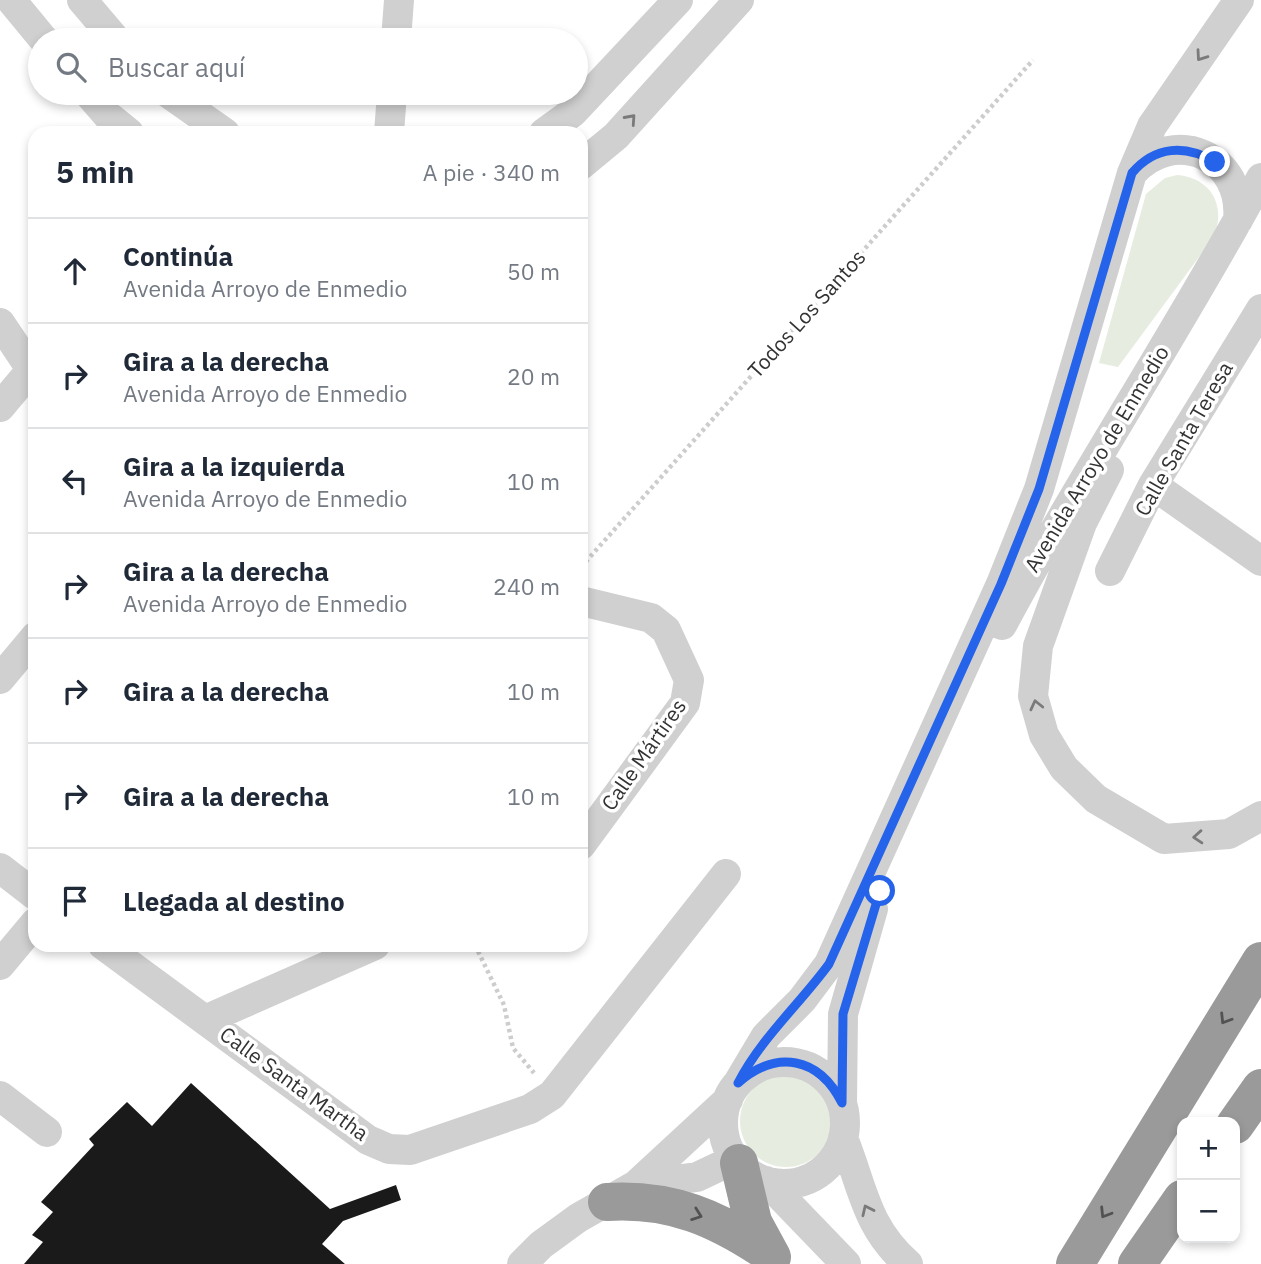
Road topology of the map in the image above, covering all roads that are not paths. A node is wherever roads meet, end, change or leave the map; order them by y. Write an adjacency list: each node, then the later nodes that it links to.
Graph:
1 (11, 0): 7 (street)
2 (82, 0): 8 (street)
3 (399, 0): 9 (street)
4 (678, 0): 10 (street)
5 (1239, 0): 20 (street, Avenida Arroyo de Enmedio, one-way to 20)
6 (727, 4): 19 (street, one-way to 6)
7 (34, 28)
8 (106, 28)
9 (397, 28)
10 (588, 96)
11 (98, 105): 15 (street)
12 (185, 105): 16 (street)
13 (391, 105): 17 (street)
14 (580, 105): 18 (street)
15 (120, 126)
16 (215, 126)
17 (390, 126)
18 (554, 126)
19 (588, 159)
20 (1132, 173): 22 (street); 47 (street, Avenida Arroyo de Enmedio)
21 (1261, 178): 22 (street, Avenida Arroyo de Enmedio)
22 (1238, 220): 23 (street, Avenida Arroyo de Enmedio)
23 (1203, 281): 35 (street, one-way to 23); 49 (street, Avenida Arroyo de Enmedio)
24 (1261, 309): 29 (street, Calle Santa Teresa)
25 (0, 323): 26 (street)
26 (28, 363)
27 (28, 378): 28 (street)
28 (0, 407)
29 (1153, 485): 30 (street); 31 (street, Calle Santa Teresa)
30 (1261, 561)
31 (1110, 571)
32 (588, 603): 36 (street, Calle Mártires)
33 (28, 645): 34 (street)
34 (0, 679)
35 (1261, 816)
36 (588, 835)
37 (0, 868): 39 (street)
38 (726, 874): 45 (street, Calle Santa Martha)
39 (28, 890)
40 (28, 931): 44 (street)
41 (113, 952): 45 (street, Calle Santa Martha)
42 (359, 952): 45 (street)
43 (1261, 961): 60 (highway, one-way to 60)
44 (0, 965)
45 (205, 1020)
46 (1261, 1088): 50 (highway)
47 (733, 1092): 49 (street); 53 (street, Avenida Arroyo de Enmedio); 54 (street)
48 (0, 1096): 51 (street)
49 (842, 1103): 52 (street, Avenida Arroyo de Enmedio)
50 (1240, 1118)
51 (47, 1132)
52 (843, 1138): 53 (street); 59 (street, Avenida Arroyo de Enmedio, one-way to 52)
53 (747, 1168): 54 (street); 56 (highway); 58 (street, Avenida Arroyo de Enmedio)
54 (621, 1193): 56 (highway, one-way to 56); 57 (street)
55 (1177, 1206): 61 (highway)
56 (774, 1259)
57 (522, 1264)
58 (846, 1264)
59 (908, 1264)
60 (1075, 1264)
61 (1137, 1264)

